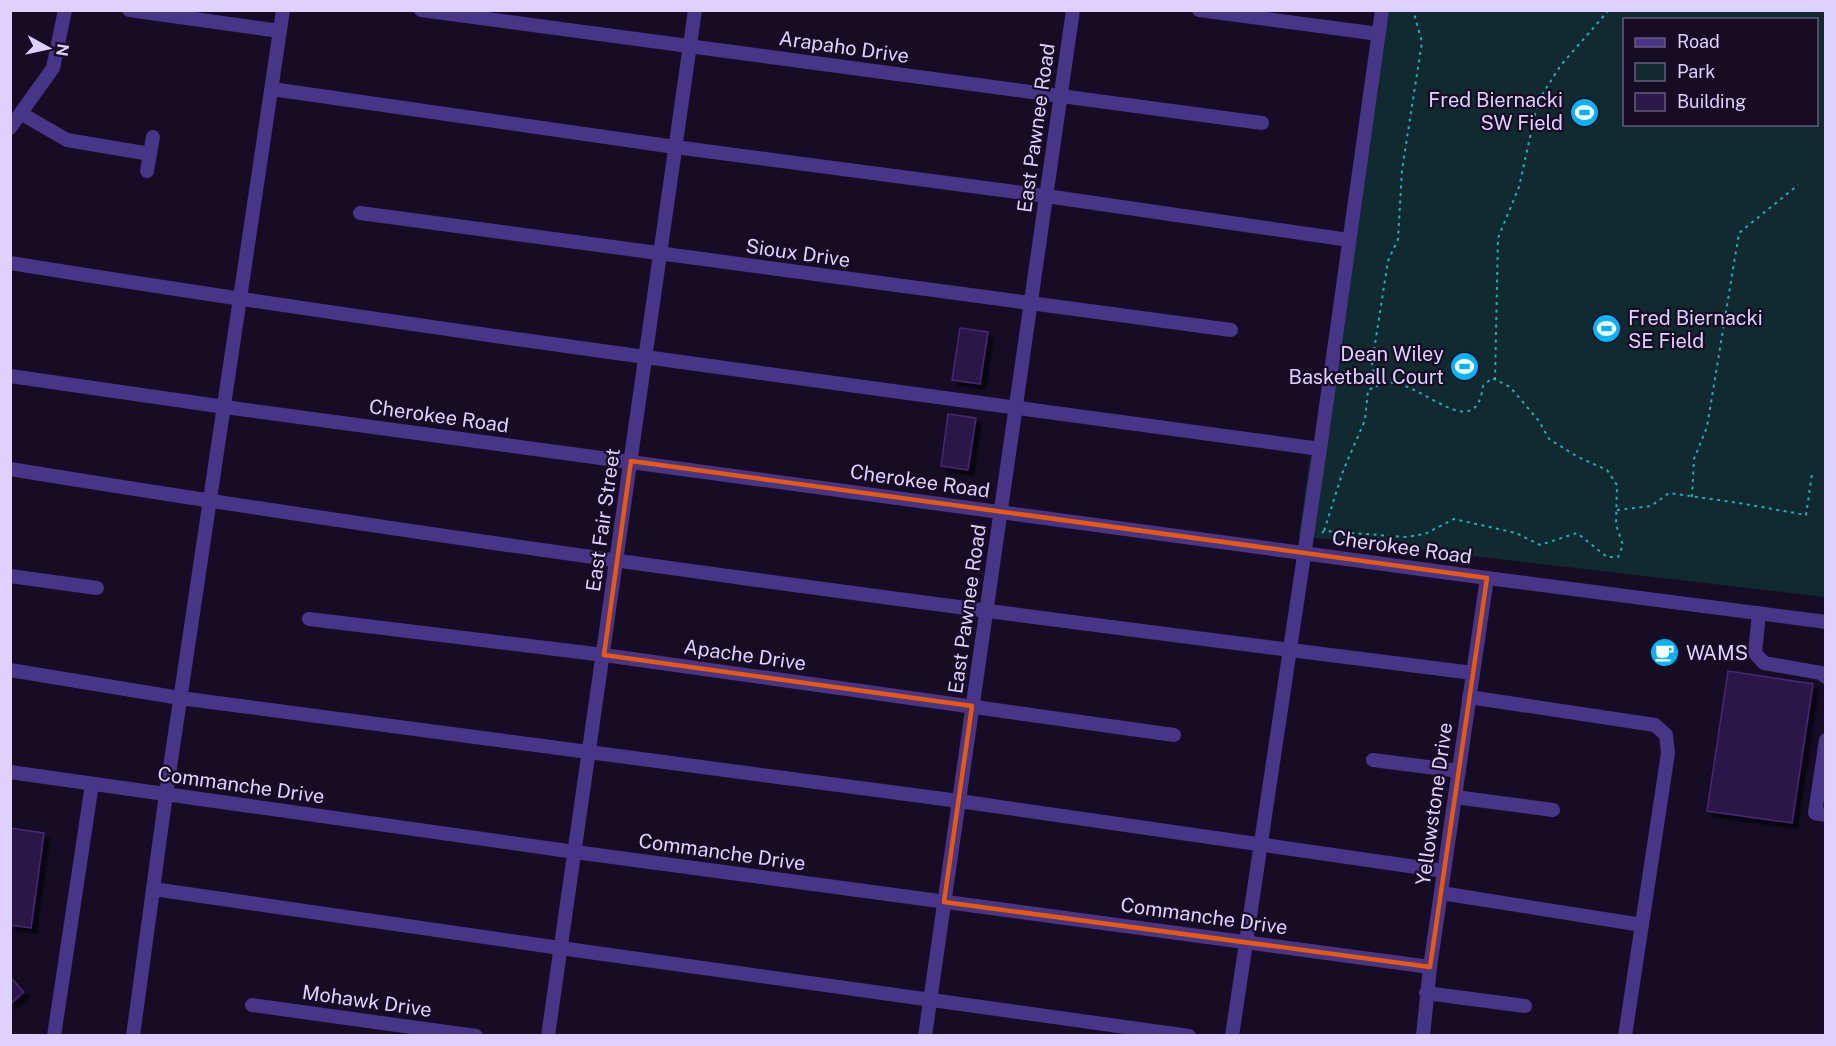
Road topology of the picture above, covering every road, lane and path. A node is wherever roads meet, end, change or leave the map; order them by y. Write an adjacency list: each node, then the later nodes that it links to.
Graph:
1 (65, 10): 17 (street)
2 (129, 10): 11 (street)
3 (283, 10): 12 (street)
4 (421, 10): 14 (street, Arapaho Drive)
5 (695, 10): 14 (street, East Fair Street)
6 (1073, 10): 16 (street, East Pawnee Road)
7 (1199, 10): 13 (street)
8 (1382, 10): 13 (street)
9 (1413, 10): 36 (path)
10 (1609, 10): 35 (path)
11 (156, 12): 12 (street)
12 (280, 31): 15 (street)
13 (1379, 34): 27 (street)
14 (690, 46): 16 (street, Arapaho Drive); 21 (street, East Fair Street)
15 (272, 89): 21 (street); 30 (street)
16 (1060, 96): 18 (street, Arapaho Drive); 25 (street, East Pawnee Road)
17 (22, 114): 19 (street); 22 (street)
18 (1262, 123)
19 (10, 128)
20 (153, 137): 22 (street)
21 (675, 147): 25 (street); 28 (street, East Fair Street)
22 (150, 154): 23 (street)
23 (147, 171)
24 (1798, 185): 43 (path)
25 (1046, 196): 27 (street); 31 (street, East Pawnee Road)
26 (360, 213): 28 (street, Sioux Drive)
27 (1349, 240): 39 (street)
28 (660, 254): 31 (street, Sioux Drive); 33 (street, East Fair Street)
29 (10, 264): 30 (street)
30 (239, 300): 33 (street); 37 (street)
31 (1030, 304): 32 (street, Sioux Drive); 38 (street, East Pawnee Road)
32 (1232, 330)
33 (645, 358): 38 (street); 40 (street, East Fair Street)
34 (10, 376): 37 (street, Cherokee Road)
35 (1494, 380): 36 (path); 45 (path)
36 (1377, 387): 47 (path)
37 (223, 407): 40 (street, Cherokee Road); 44 (street)
38 (1016, 407): 39 (street); 46 (street, East Pawnee Road)
39 (1320, 449): 48 (street)
40 (631, 461): 46 (street, Cherokee Road); 49 (street, East Fair Street)
41 (10, 470): 44 (street)
42 (1812, 474): 43 (path)
43 (1692, 497): 45 (path)
44 (209, 502): 49 (street); 63 (street)
45 (1617, 510): 47 (path)
46 (1001, 512): 48 (street, Cherokee Road); 53 (street, East Pawnee Road)
47 (1324, 531): 48 (path)
48 (1305, 553): 51 (street, Cherokee Road); 57 (street)
49 (617, 561): 53 (street); 58 (street, East Fair Street)
50 (10, 576): 52 (street)
51 (1487, 578): 54 (street, Cherokee Road); 60 (street, Yellowstone Drive)
52 (97, 588)
53 (986, 613): 57 (street); 64 (street, East Pawnee Road)
54 (1759, 613): 56 (street, Cherokee Road); 61 (street)
55 (309, 619): 58 (street, Apache Drive)
56 (1826, 622)
57 (1290, 650): 60 (street); 77 (street)
58 (604, 656): 64 (street, Apache Drive); 67 (street, East Fair Street)
59 (10, 670): 63 (street)
60 (1473, 673): 62 (street, Yellowstone Drive)
61 (1826, 677)
62 (1469, 697): 69 (street, Yellowstone Drive); 83 (street)
63 (180, 698): 67 (street); 72 (street)
64 (972, 706): 65 (street, Apache Drive); 74 (street, East Pawnee Road)
65 (1174, 735)
66 (1826, 740): 76 (street)
67 (589, 753): 74 (street); 78 (street, East Fair Street)
68 (1373, 760): 69 (street)
69 (1459, 771): 73 (street, Yellowstone Drive)
70 (10, 772): 71 (street, Commanche Drive)
71 (92, 784): 72 (street, Commanche Drive); 91 (street)
72 (165, 794): 78 (street, Commanche Drive); 80 (street)
73 (1455, 797): 75 (street); 79 (street, Yellowstone Drive)
74 (959, 801): 77 (street); 82 (street, East Pawnee Road)
75 (1553, 810)
76 (1826, 814)
77 (1260, 844): 79 (street); 84 (street)
78 (574, 852): 82 (street, Commanche Drive); 85 (street, East Fair Street)
79 (1444, 871): 81 (street, Yellowstone Drive)
80 (153, 889): 85 (street); 92 (street)
81 (1441, 893): 83 (street); 86 (street, Yellowstone Drive)
82 (944, 902): 84 (street, Commanche Drive); 88 (street, East Pawnee Road)
83 (1642, 925): 99 (street)
84 (1245, 941): 86 (street, Commanche Drive); 97 (street)
85 (561, 948): 88 (street); 94 (street, East Fair Street)
86 (1430, 967): 87 (street, Yellowstone Drive)
87 (1426, 993): 90 (street); 98 (street, Yellowstone Drive)
88 (930, 999): 95 (street, East Pawnee Road); 96 (street)
89 (252, 1005): 93 (street, Mohawk Drive)
90 (1525, 1006)
91 (54, 1035)
92 (133, 1035)
93 (476, 1035)
94 (548, 1035)
95 (925, 1035)
96 (1189, 1035)
97 (1232, 1035)
98 (1423, 1035)
99 (1625, 1035)

